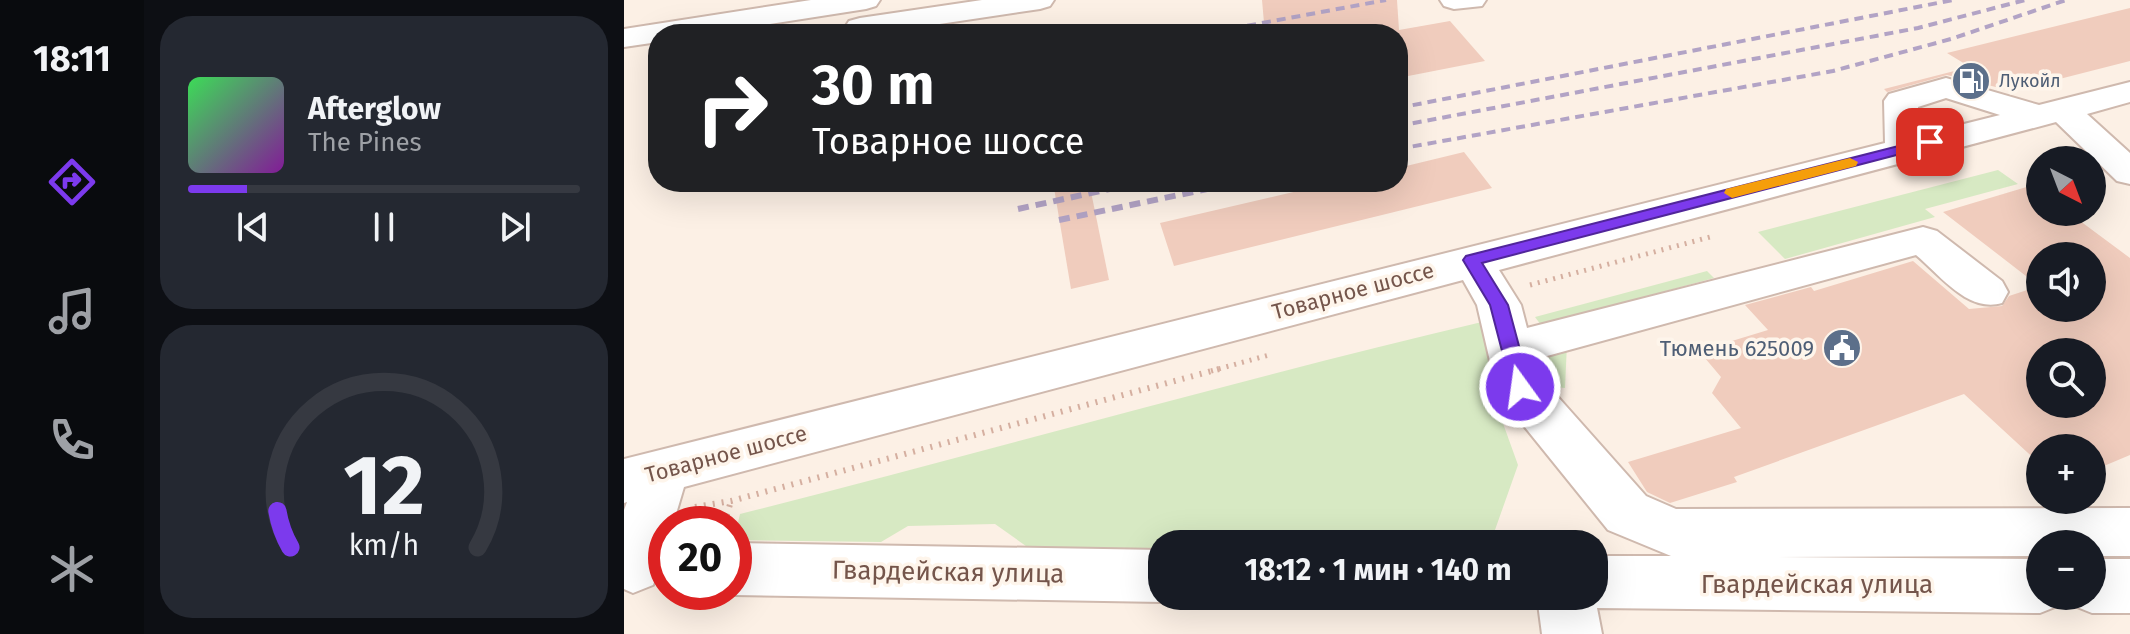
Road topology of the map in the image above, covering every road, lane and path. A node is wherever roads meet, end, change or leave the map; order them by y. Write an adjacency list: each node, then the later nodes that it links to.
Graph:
1 (739, 0): 6 (street)
2 (1040, 0): 5 (street)
3 (1454, 0): 4 (street)
4 (1472, 0)
5 (863, 14): 7 (street)
6 (624, 16)
7 (763, 24)
8 (648, 36): 9 (street)
9 (624, 38)
10 (2130, 92): 11 (street, Товарное шоссе)
11 (2051, 113): 12 (street); 14 (street, Товарное шоссе)
12 (2130, 173)
13 (1723, 234): 14 (path)
14 (1483, 278): 16 (street); 18 (street, Товарное шоссе)
15 (1987, 292): 16 (street)
16 (1511, 349): 21 (street)
17 (1270, 354): 19 (path)
18 (646, 489): 19 (path); 22 (street)
19 (731, 501): 20 (path)
20 (729, 506)
21 (2130, 532)
22 (641, 568)
23 (752, 569): 24 (street, Гвардейская улица)
24 (1148, 576)
25 (1608, 582): 26 (street, Гвардейская улица)
26 (2026, 586)
27 (2106, 586): 28 (street)
28 (2130, 586)
29 (1568, 610): 30 (street)
30 (1572, 634)

